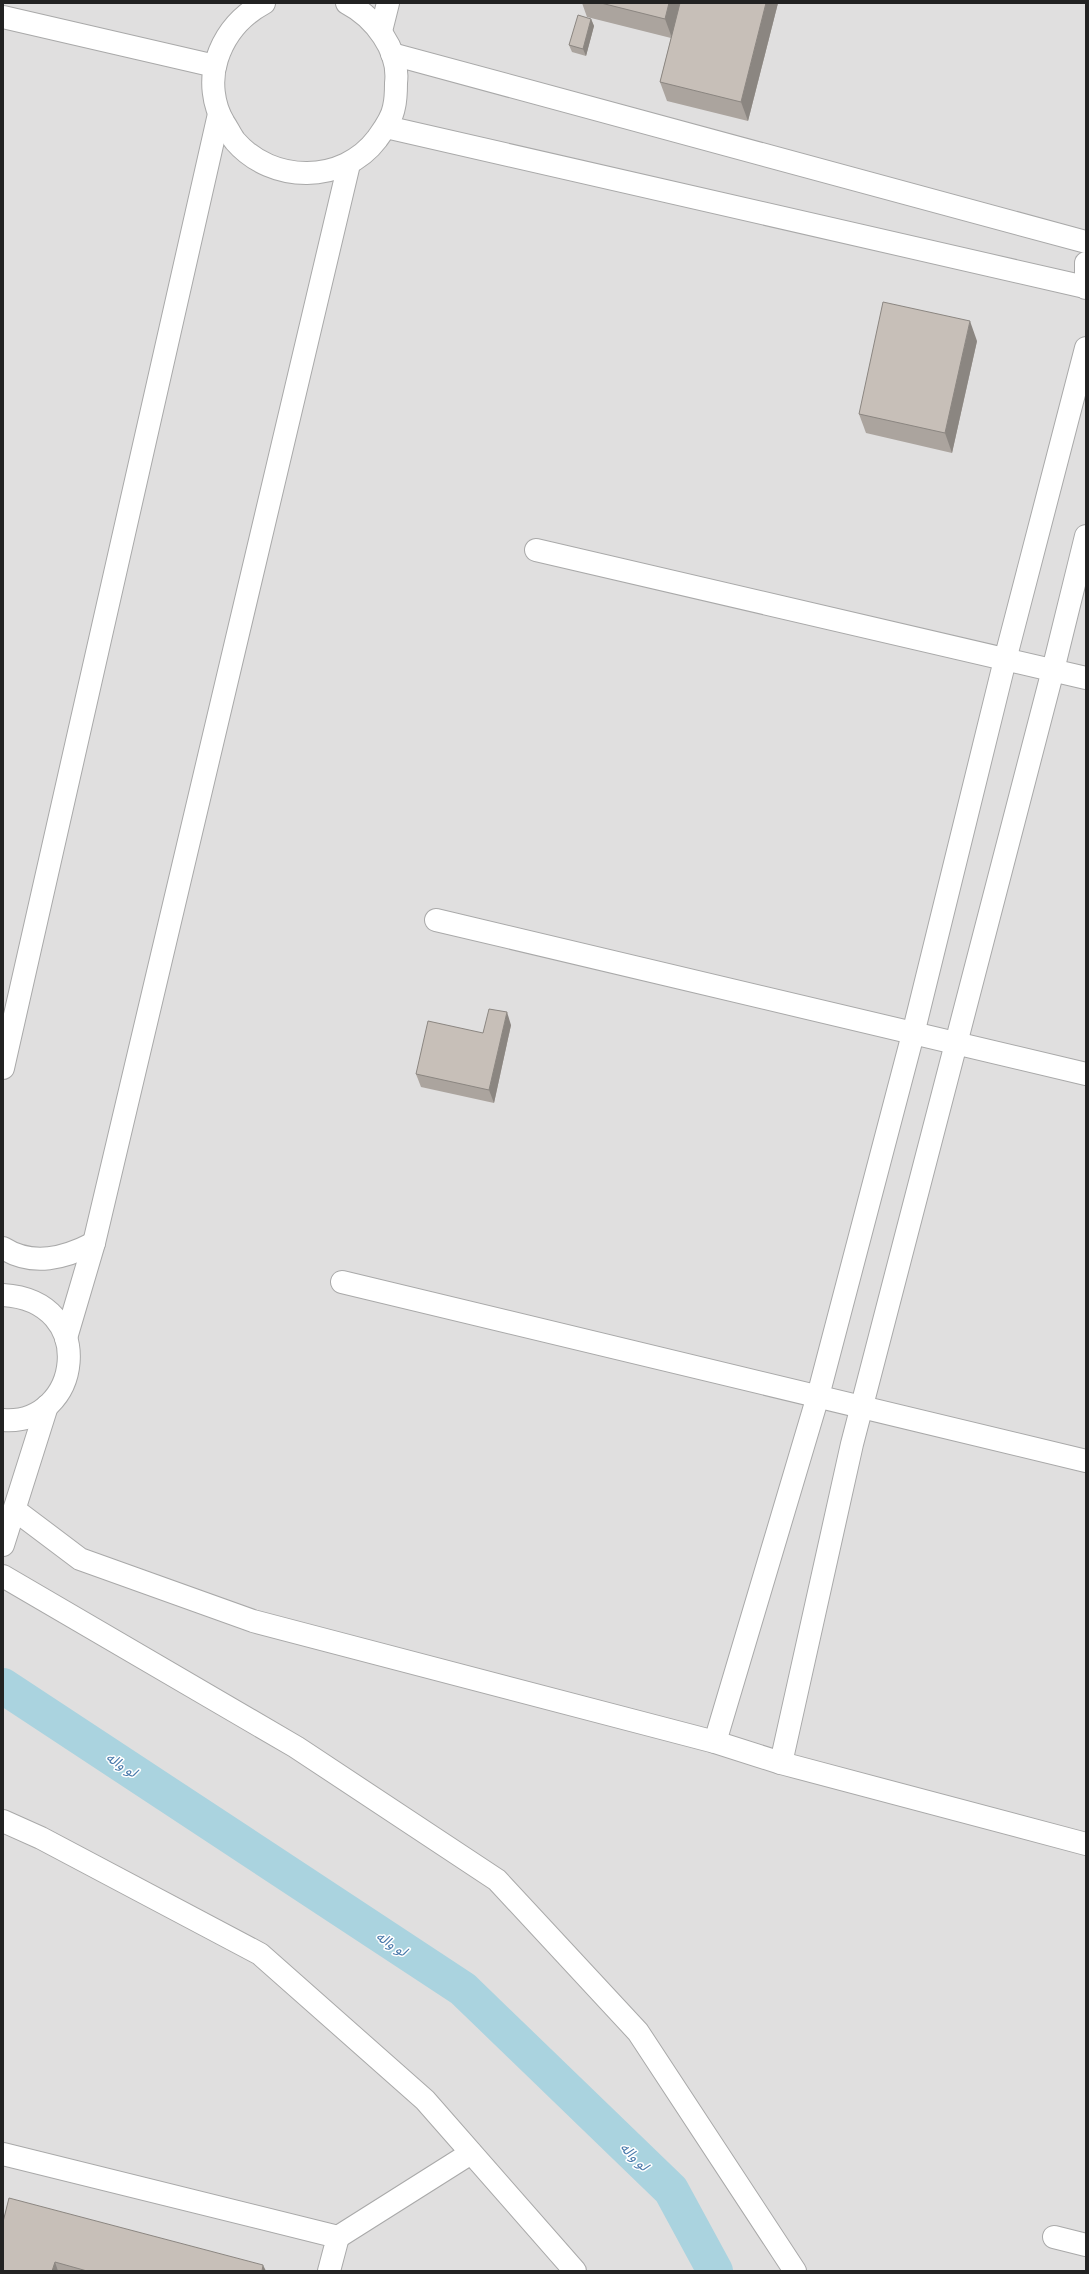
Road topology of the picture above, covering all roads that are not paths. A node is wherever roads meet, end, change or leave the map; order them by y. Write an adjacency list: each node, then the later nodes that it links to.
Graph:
1 (347, 3): 5 (street)
2 (388, 3): 5 (street)
3 (255, 5): 7 (street)
4 (3, 17): 7 (street)
5 (381, 31): 6 (street)
6 (392, 54): 9 (street); 11 (street)
7 (215, 66): 8 (street)
8 (219, 114): 10 (street); 23 (street)
9 (386, 127): 10 (street); 13 (street)
10 (349, 164): 25 (street)
11 (1086, 242)
12 (1086, 263): 13 (street)
13 (1086, 288)
14 (1086, 348): 17 (street)
15 (1086, 536): 18 (street)
16 (536, 550): 17 (street)
17 (1005, 660): 18 (street); 21 (street)
18 (1053, 670): 19 (street); 22 (street)
19 (1086, 678)
20 (436, 920): 21 (street)
21 (913, 1034): 22 (street); 30 (street)
22 (957, 1043): 24 (street); 32 (street)
23 (3, 1068)
24 (1086, 1074)
25 (94, 1244): 26 (street); 29 (street)
26 (3, 1248)
27 (342, 1282): 30 (street)
28 (3, 1295): 29 (street)
29 (66, 1338): 31 (street)
30 (818, 1396): 32 (street); 38 (street)
31 (47, 1406): 33 (street); 35 (street)
32 (862, 1408): 34 (street); 39 (street)
33 (3, 1420)
34 (1086, 1461)
35 (15, 1510): 36 (street); 38 (street)
36 (3, 1545)
37 (3, 1576): 49 (street)
38 (715, 1742): 39 (street)
39 (781, 1763): 41 (street)
40 (3, 1821): 42 (street)
41 (1086, 1844)
42 (471, 2153): 44 (street); 48 (street)
43 (3, 2154): 44 (street)
44 (338, 2237): 47 (street)
45 (1054, 2237): 46 (street)
46 (1086, 2245)
47 (329, 2271)
48 (575, 2271)
49 (795, 2271)

